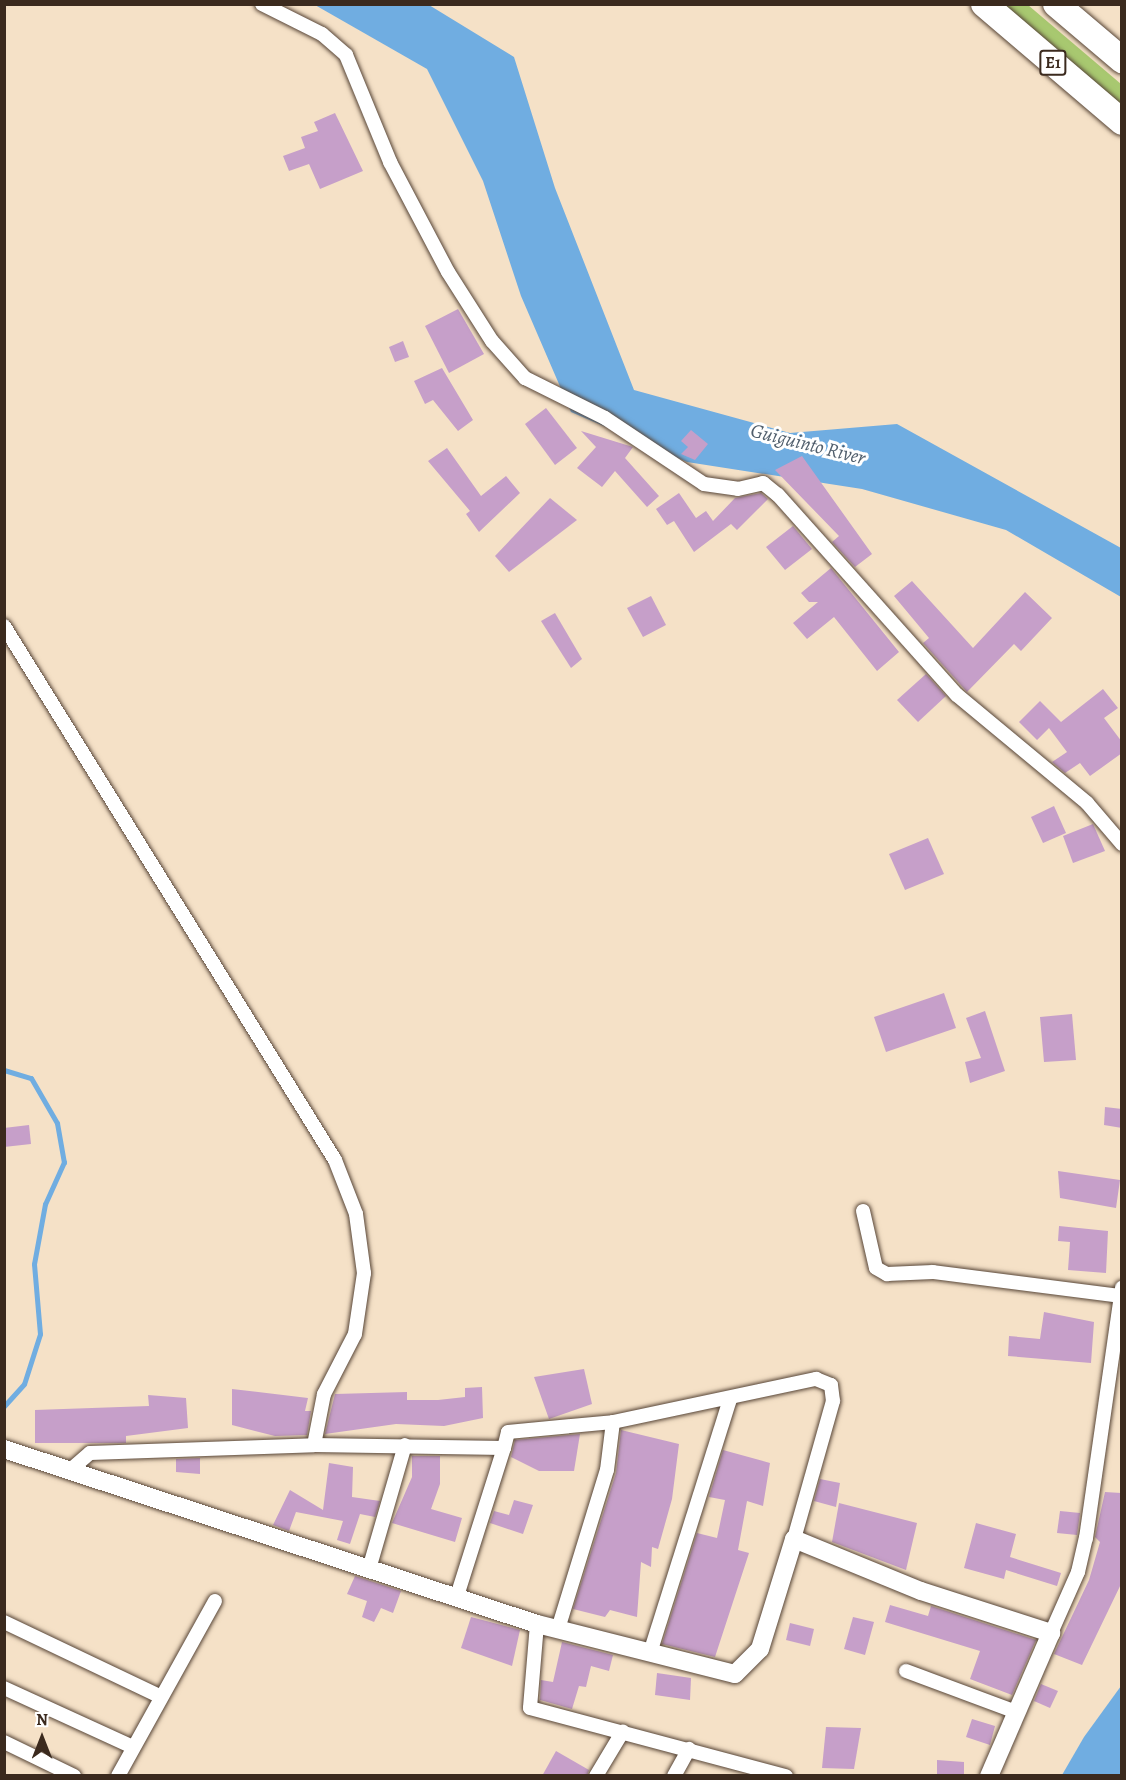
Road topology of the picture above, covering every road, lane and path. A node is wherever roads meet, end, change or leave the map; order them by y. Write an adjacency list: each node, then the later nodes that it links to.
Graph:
1 (262, 4): 7 (street)
2 (984, 4): 5 (highway, E1)
3 (1056, 4): 4 (highway, E1)
4 (1122, 60)
5 (1122, 122)
6 (4, 626): 12 (street)
7 (1122, 844)
8 (863, 1211): 9 (street)
9 (1121, 1292): 24 (street)
10 (730, 1399): 11 (street); 17 (street); 25 (street)
11 (613, 1422): 14 (street); 23 (street)
12 (314, 1445): 13 (street); 16 (street)
13 (405, 1445): 14 (street); 18 (street)
14 (504, 1448): 19 (street)
15 (5, 1449): 16 (street)
16 (68, 1472): 18 (street)
17 (794, 1539): 24 (street); 25 (street)
18 (369, 1569): 19 (street)
19 (457, 1596): 22 (street)
20 (216, 1601): 28 (street)
21 (4, 1622): 28 (street)
22 (537, 1624): 23 (street); 30 (street)
23 (558, 1629): 25 (street)
24 (1052, 1633): 29 (street)
25 (650, 1653)
26 (906, 1671): 29 (street)
27 (4, 1688): 32 (street)
28 (161, 1697): 32 (street)
29 (1016, 1712): 40 (street)
30 (623, 1731): 33 (street); 37 (street)
31 (4, 1742): 35 (street)
32 (133, 1747): 36 (street)
33 (689, 1749): 34 (street); 38 (street)
34 (758, 1772): 39 (street)
35 (74, 1776)
36 (118, 1776)
37 (596, 1776)
38 (674, 1776)
39 (786, 1776)
40 (989, 1776)

